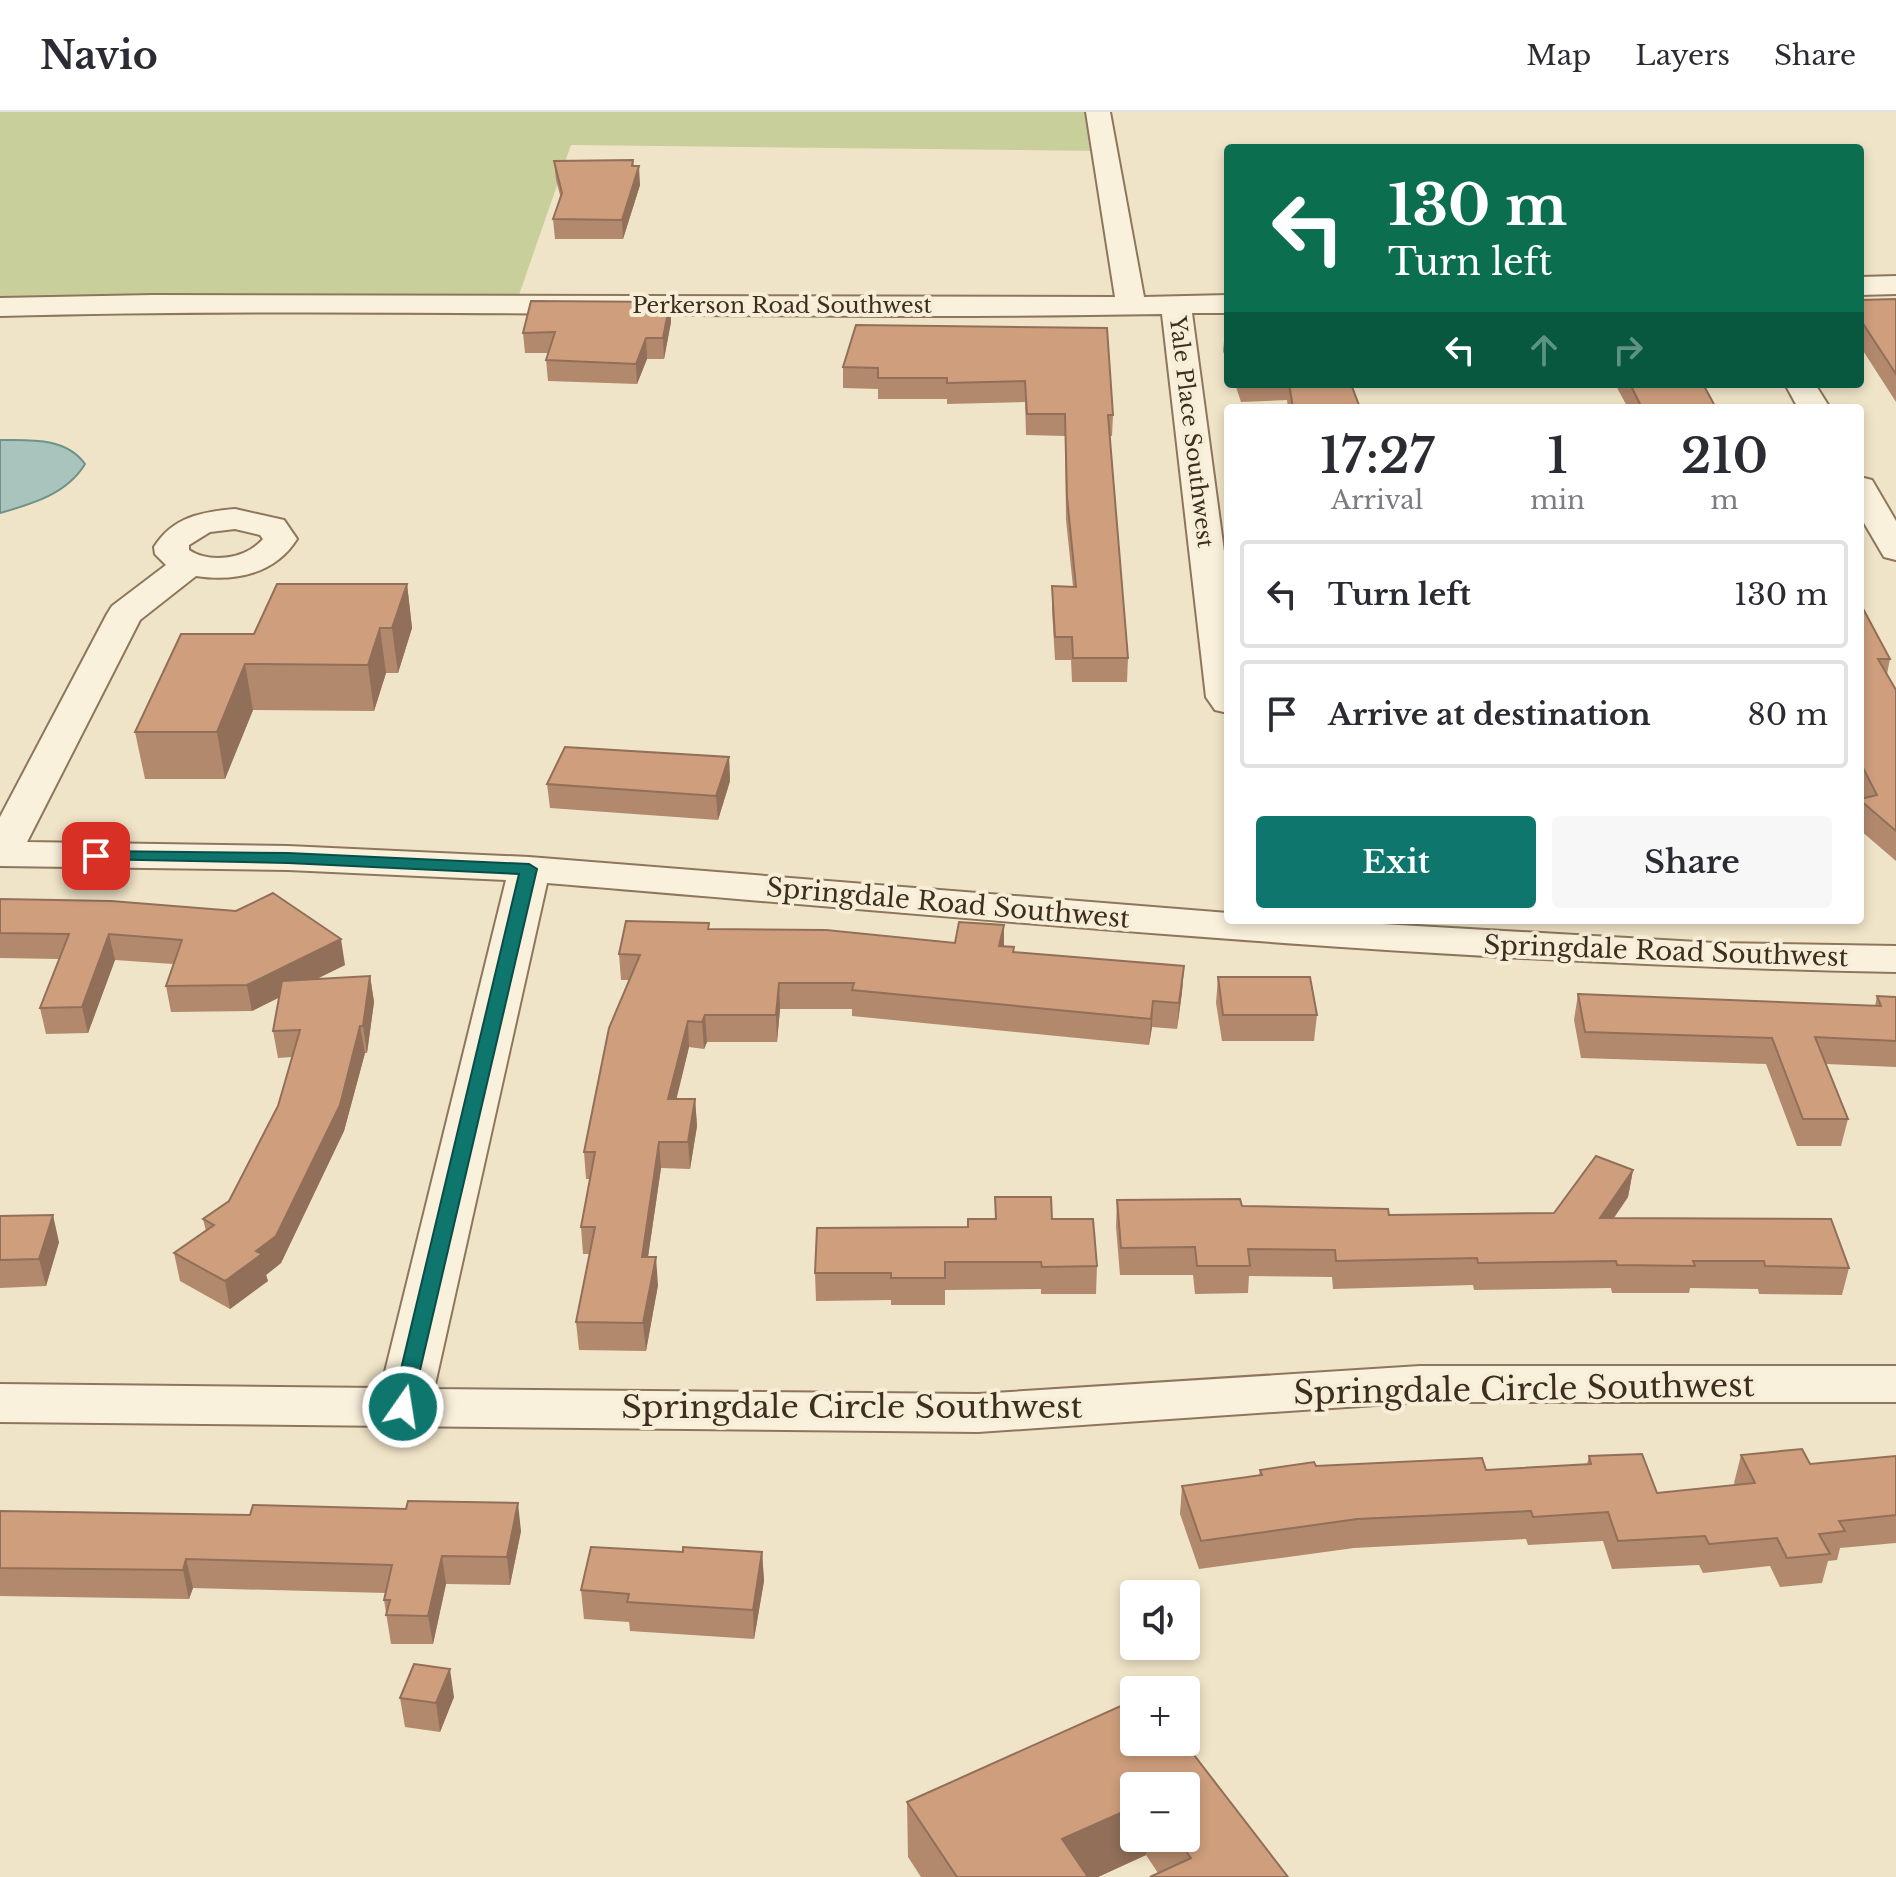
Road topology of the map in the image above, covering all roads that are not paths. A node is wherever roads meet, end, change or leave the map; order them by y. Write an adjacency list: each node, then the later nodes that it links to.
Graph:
1 (1098, 112): 6 (street)
2 (1896, 285): 3 (street)
3 (1864, 286)
4 (1224, 304): 5 (street, Perkerson Road Southwest)
5 (1176, 305): 6 (street, Perkerson Road Southwest); 11 (street, Yale Place Southwest)
6 (1131, 306): 7 (street, Perkerson Road Southwest)
7 (0, 307)
8 (1864, 494): 9 (street)
9 (1896, 550)
10 (188, 565): 12 (street)
11 (1224, 689)
12 (0, 854): 13 (street, Springdale Road Southwest)
13 (529, 869): 14 (street, Springdale Road Southwest); 20 (street)
14 (1224, 918)
15 (1305, 924): 16 (street, Springdale Road Southwest)
16 (1376, 929): 17 (street, Springdale Road Southwest)
17 (1896, 959)
18 (1896, 1384): 20 (street, Springdale Circle Southwest)
19 (0, 1403): 20 (street, Springdale Circle Southwest)
20 (403, 1407)

